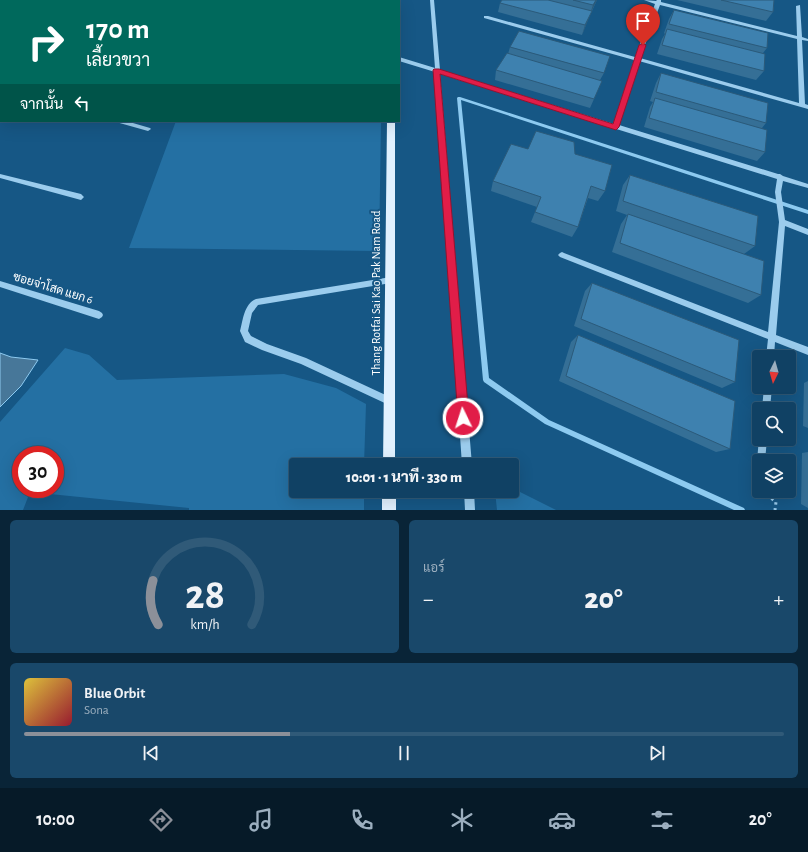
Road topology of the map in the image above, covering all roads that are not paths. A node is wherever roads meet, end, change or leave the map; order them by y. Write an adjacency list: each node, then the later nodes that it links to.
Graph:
1 (432, 0): 10 (street)
2 (646, 0): 3 (street)
3 (659, 1): 6 (street); 9 (street)
4 (798, 6): 6 (street)
5 (486, 17): 9 (street)
6 (800, 38): 7 (street); 11 (street)
7 (808, 40)
8 (400, 59): 10 (street)
9 (637, 59): 11 (street); 15 (street)
10 (436, 70): 15 (street); 32 (street)
11 (802, 105): 12 (street)
12 (808, 107)
13 (122, 122): 16 (street)
14 (391, 122): 24 (main road, Thang Rotfai Sai Kao Pak Nam Road)
15 (616, 127): 18 (street)
16 (148, 129)
17 (0, 176): 20 (street)
18 (780, 176): 19 (street); 21 (street)
19 (808, 186)
20 (82, 197)
21 (782, 222): 22 (street); 27 (street)
22 (808, 232)
23 (562, 255): 27 (street)
24 (391, 280): 30 (main road, Thang Rotfai Sai Kao Pak Nam Road); 30 (street)
25 (0, 284): 26 (street, ซอยจ่าโสด แยก 6)
26 (99, 315)
27 (772, 337): 28 (street); 29 (street)
28 (771, 350)
29 (808, 351)
30 (390, 401): 31 (main road, Thang Rotfai Sai Kao Pak Nam Road)
31 (389, 458)
32 (466, 458)
33 (389, 498): 35 (main road)
34 (469, 498): 36 (street)
35 (389, 510)
36 (470, 510)

